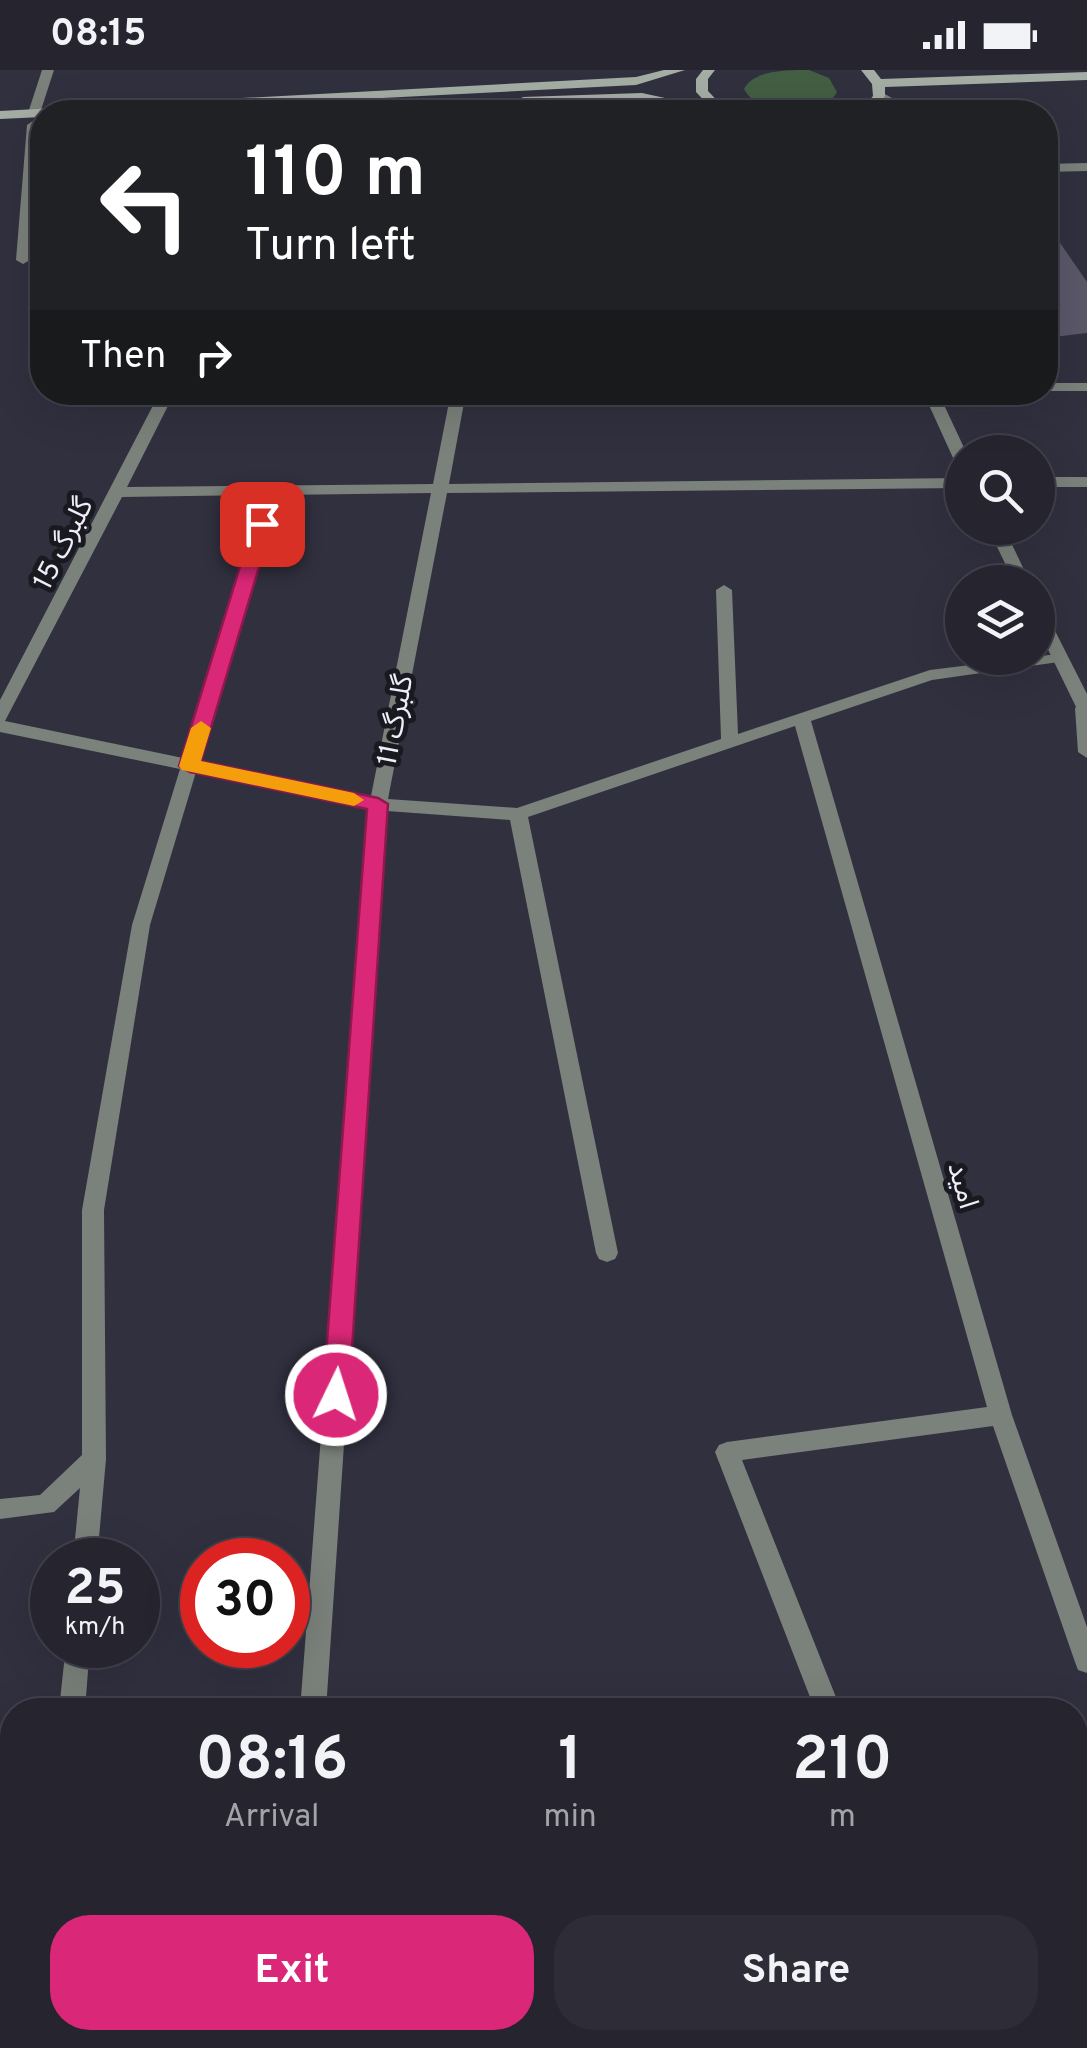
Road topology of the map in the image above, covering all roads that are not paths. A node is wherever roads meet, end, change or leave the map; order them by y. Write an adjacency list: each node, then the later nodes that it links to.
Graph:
1 (48, 70): 7 (street)
2 (678, 70): 8 (main road)
3 (709, 70): 11 (main road)
4 (867, 70): 6 (main road)
5 (1081, 74): 6 (main road)
6 (879, 90): 12 (main road); 13 (street)
7 (42, 100)
8 (329, 100)
9 (605, 100): 10 (main road)
10 (656, 100)
11 (710, 100)
12 (873, 100)
13 (894, 100)
14 (0, 115): 15 (main road)
15 (30, 117)
16 (30, 120): 17 (main road)
17 (0, 127)
18 (1087, 167): 19 (street)
19 (1058, 168)
20 (30, 198): 21 (street)
21 (23, 260)
22 (1087, 386): 23 (street)
23 (1058, 387)
24 (161, 405): 33 (street, گلبرگ 15)
25 (456, 405): 31 (street, گلبرگ 11)
26 (936, 405): 27 (street)
27 (950, 435)
28 (1055, 482): 29 (street)
29 (1087, 482)
30 (945, 483): 31 (street)
31 (439, 488): 32 (street); 44 (street, گلبرگ 11)
32 (273, 490): 33 (street); 43 (street)
33 (117, 492): 38 (street, گلبرگ 15)
34 (724, 590): 41 (street)
35 (1055, 649): 36 (street)
36 (1059, 657): 37 (street); 39 (street)
37 (1085, 709): 42 (street)
38 (0, 717)
39 (802, 719): 41 (street); 47 (street, امید)
40 (0, 726): 43 (street)
41 (730, 744): 45 (street)
42 (1087, 752)
43 (190, 766): 44 (street); 48 (street)
44 (378, 804): 45 (street); 54 (street, گلبرگ 11)
45 (518, 814): 46 (street)
46 (607, 1253)
47 (1001, 1415): 51 (street, امید); 55 (street)
48 (94, 1459): 49 (street); 50 (street)
49 (0, 1510)
50 (88, 1538)
51 (1087, 1662)
52 (76, 1668): 53 (street)
53 (73, 1698)
54 (314, 1698)
55 (823, 1698)

